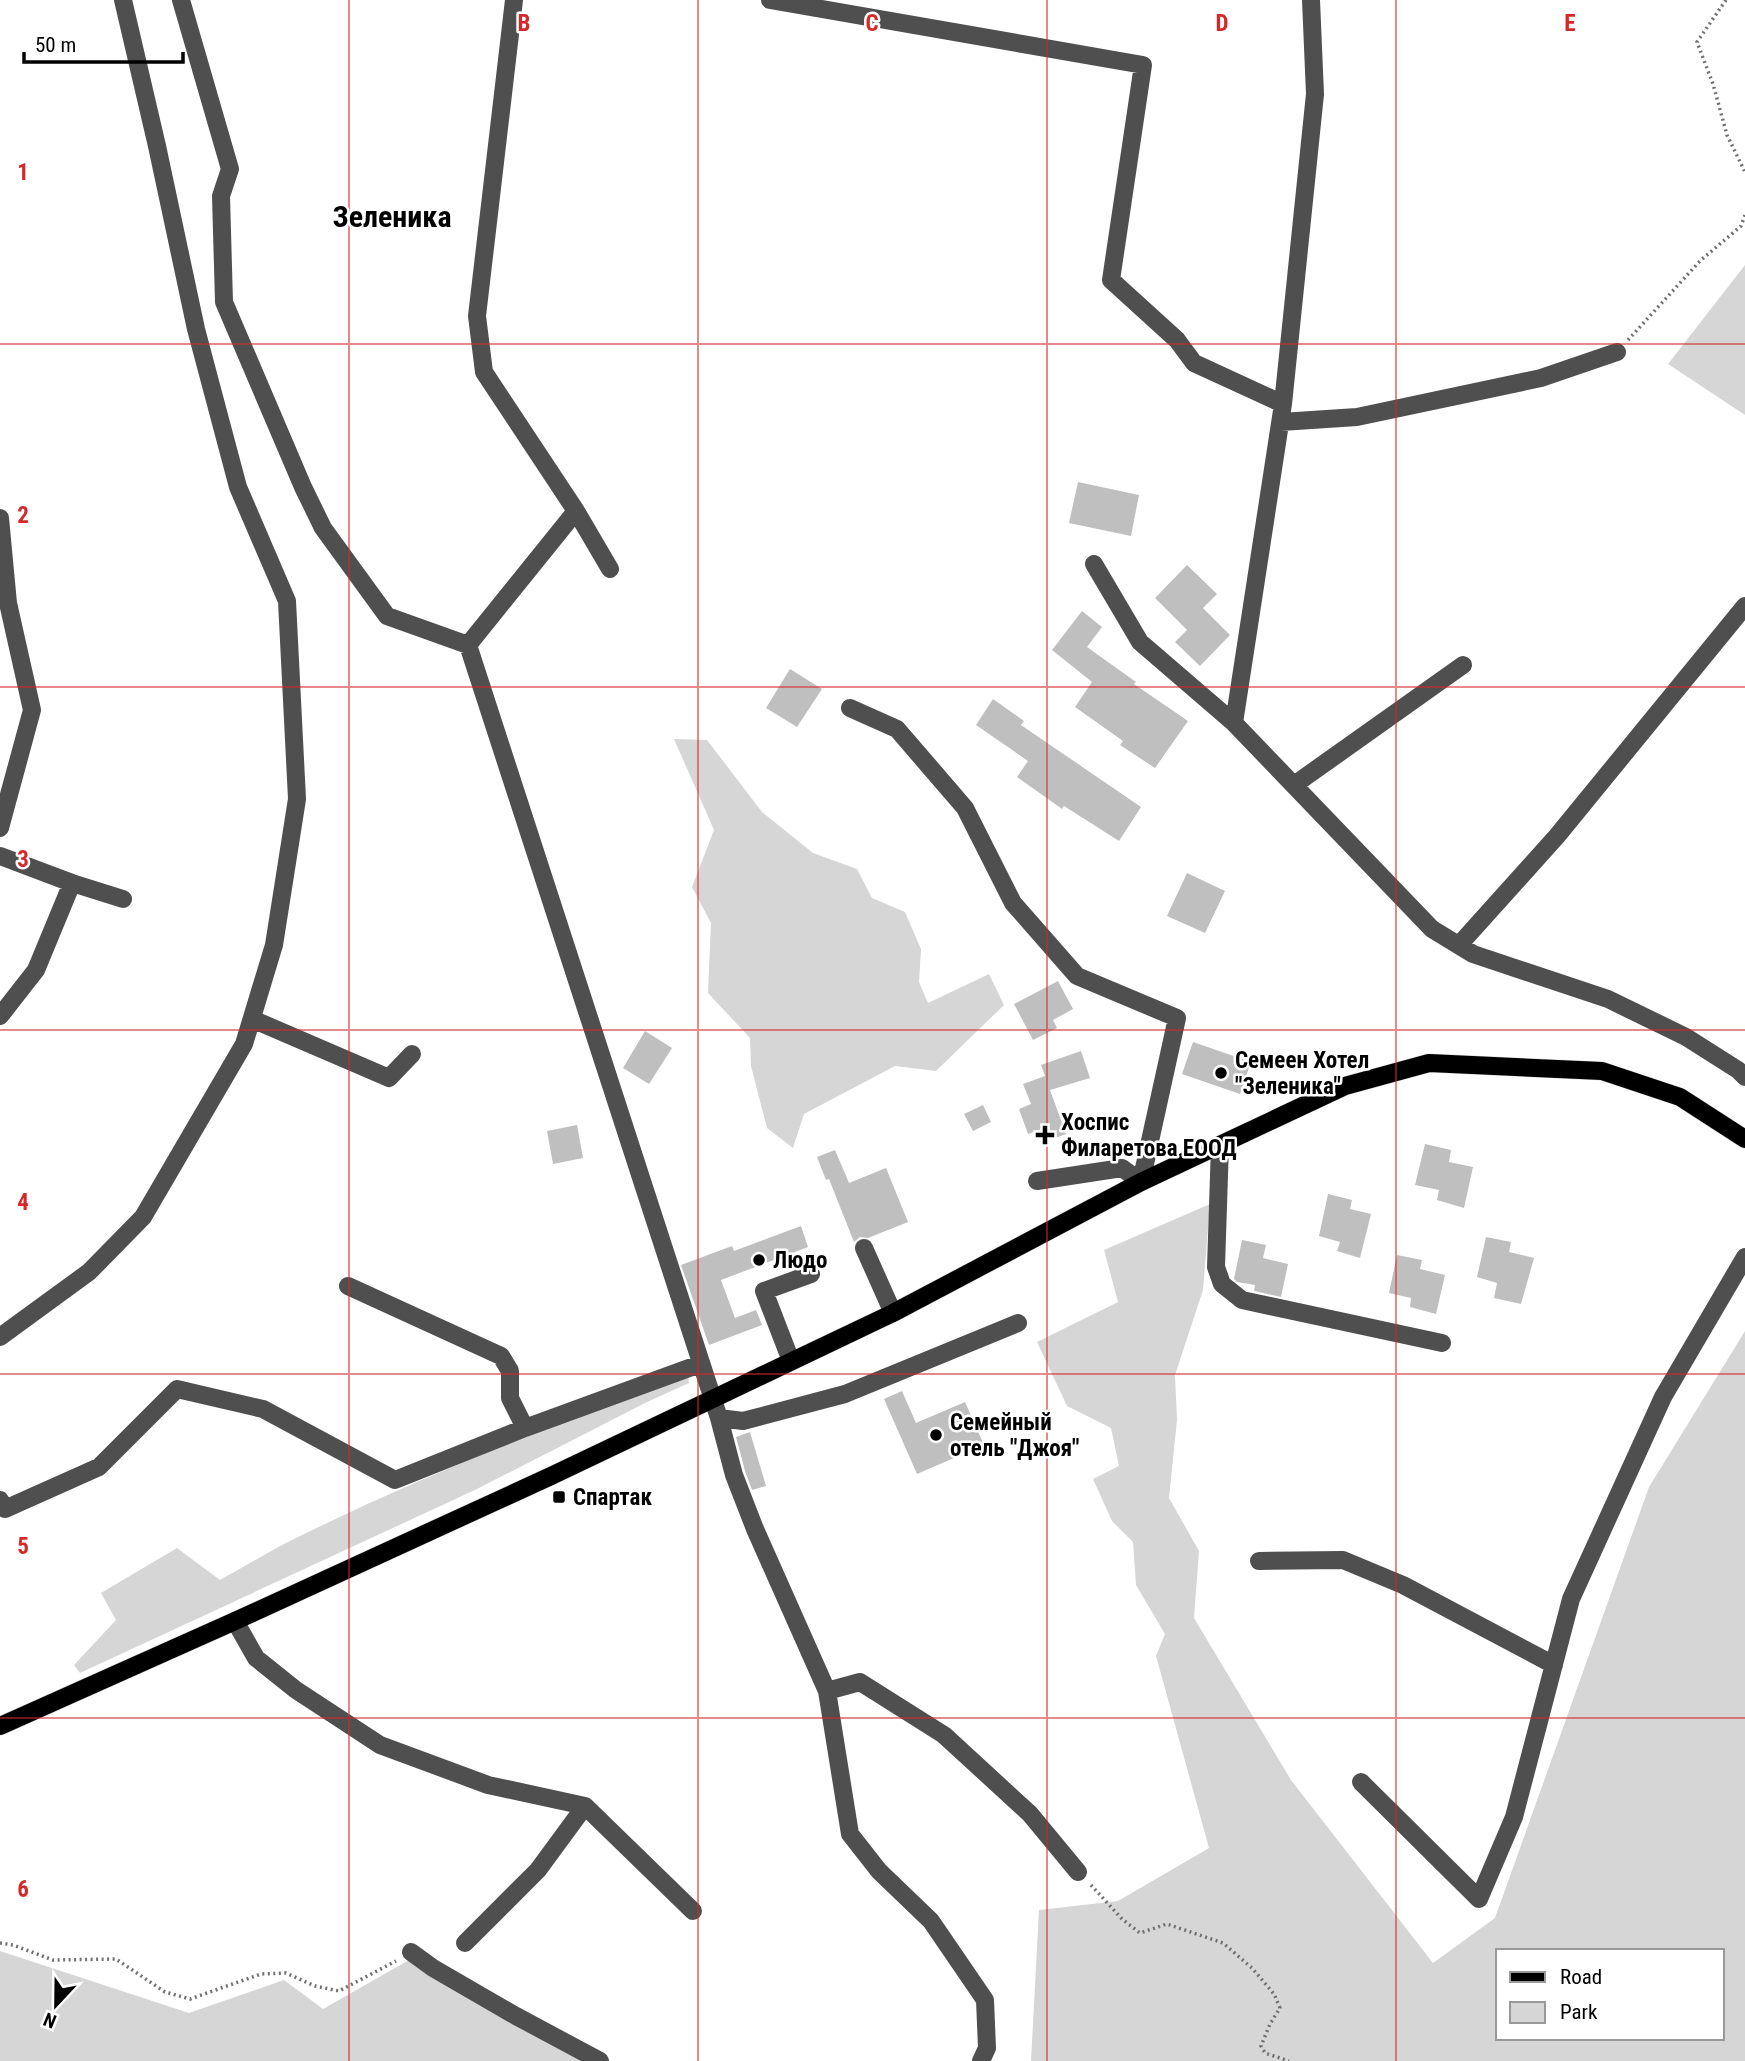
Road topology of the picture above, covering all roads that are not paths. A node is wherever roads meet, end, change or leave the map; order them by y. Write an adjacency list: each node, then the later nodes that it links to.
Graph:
1 (123, 0): 24 (street)
2 (181, 0): 13 (street)
3 (514, 0): 8 (street)
4 (770, 0): 7 (street)
5 (1311, 0): 7 (street)
6 (1617, 352): 7 (street)
7 (1282, 413): 16 (street)
8 (576, 511): 11 (street); 13 (street)
9 (0, 518): 18 (street)
10 (1094, 564): 16 (street)
11 (610, 569)
12 (1745, 606): 22 (street)
13 (468, 645): 40 (street)
14 (1463, 665): 17 (street)
15 (850, 708): 30 (street)
16 (1234, 723): 17 (street)
17 (1294, 785): 22 (street)
18 (0, 828)
19 (0, 856): 20 (street)
20 (72, 883): 21 (street); 23 (street)
21 (123, 899)
22 (1459, 945): 26 (street)
23 (0, 1016)
24 (252, 1019): 25 (street); 37 (street)
25 (412, 1055)
26 (1745, 1077)
27 (1745, 1139): 28 (main road)
28 (1220, 1145): 30 (main road); 38 (street)
29 (1037, 1181): 30 (street)
30 (1140, 1182): 35 (main road)
31 (864, 1248): 35 (street)
32 (1745, 1257): 47 (street)
33 (811, 1274): 39 (street)
34 (348, 1286): 43 (street)
35 (893, 1313): 39 (main road)
36 (1018, 1323): 42 (street)
37 (0, 1337)
38 (1442, 1343)
39 (791, 1361): 41 (main road)
40 (700, 1364): 41 (street); 43 (street)
41 (713, 1399): 42 (street); 46 (main road)
42 (719, 1418): 48 (street)
43 (525, 1428): 44 (street)
44 (0, 1500)
45 (1259, 1561): 47 (street)
46 (235, 1621): 49 (main road); 51 (street)
47 (1553, 1665): 50 (street)
48 (827, 1690): 52 (street); 57 (street)
49 (0, 1727)
50 (1361, 1782)
51 (585, 1806): 53 (street); 54 (street)
52 (1078, 1872)
53 (693, 1911)
54 (465, 1943)
55 (411, 1952): 56 (street)
56 (600, 2061)
57 (981, 2061)

